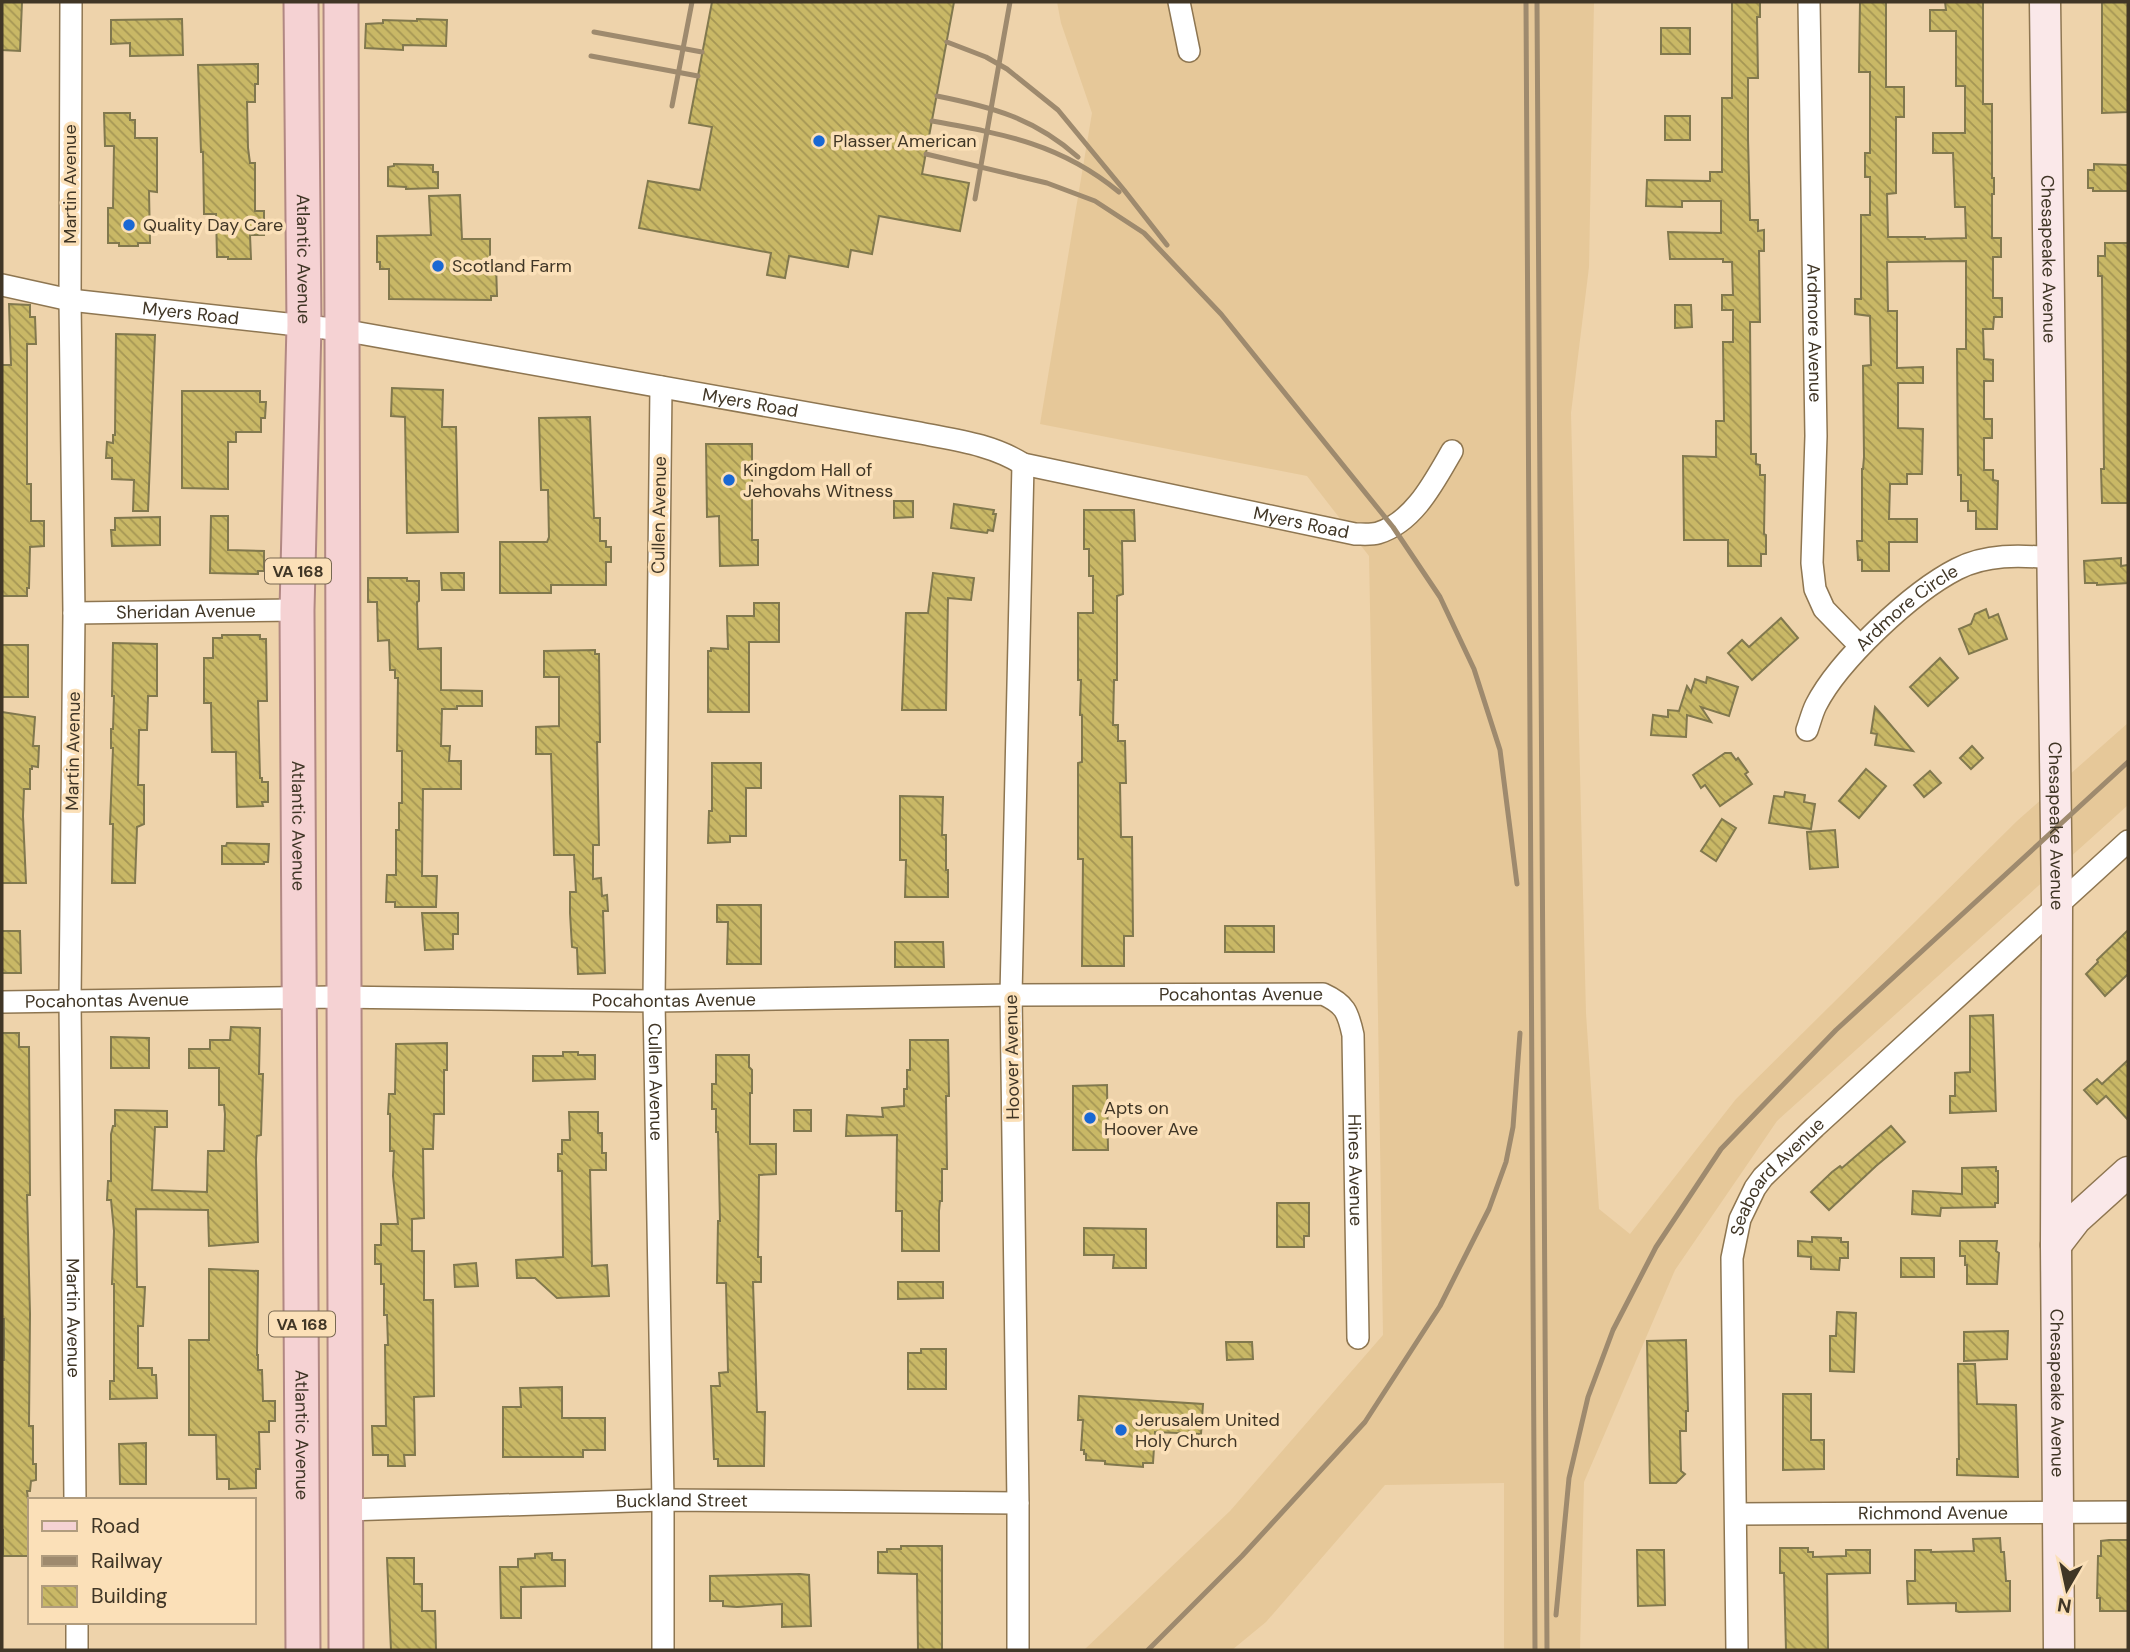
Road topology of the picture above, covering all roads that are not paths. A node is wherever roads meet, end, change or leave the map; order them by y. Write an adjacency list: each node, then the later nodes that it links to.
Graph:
1 (71, 2): 9 (street, Martin Avenue)
2 (301, 2): 10 (main road, Atlantic Avenue / VA 168)
3 (341, 2): 11 (main road, VA 168)
4 (1179, 2): 7 (street)
5 (1809, 2): 18 (street, Ardmore Avenue)
6 (2045, 2): 15 (street, Chesapeake Avenue)
7 (1189, 51)
8 (2, 285): 9 (street, Myers Road)
9 (70, 300): 10 (street, Myers Road); 17 (street, Martin Avenue)
10 (304, 326): 11 (street, Myers Road); 16 (main road, Atlantic Avenue / VA 168)
11 (342, 330): 12 (street, Myers Road); 24 (main road, VA 168)
12 (661, 387): 14 (street, Myers Road); 25 (street, Cullen Avenue)
13 (1452, 452): 14 (street, Myers Road)
14 (1023, 464): 22 (street, Hoover Avenue)
15 (2051, 558): 18 (street, Ardmore Circle); 21 (street, Chesapeake Avenue)
16 (297, 610): 17 (street, Sheridan Avenue); 23 (main road, Atlantic Avenue / VA 168)
17 (74, 614): 26 (street, Martin Avenue)
18 (1860, 646): 19 (street, Ardmore Circle)
19 (1807, 730)
20 (2128, 841): 21 (street, Seaboard Avenue)
21 (2057, 905): 30 (street, Chesapeake Avenue); 38 (street, Seaboard Avenue)
22 (1011, 995): 25 (street, Pocahontas Avenue); 28 (street, Pocahontas Avenue); 34 (street, Hoover Avenue)
23 (300, 998): 24 (street, Pocahontas Avenue); 26 (street, Pocahontas Avenue); 41 (main road, Atlantic Avenue / VA 168)
24 (343, 998): 25 (street, Pocahontas Avenue); 35 (main road, VA 168)
25 (654, 1000): 33 (street, Cullen Avenue)
26 (71, 1001): 27 (street, Pocahontas Avenue); 32 (street, Martin Avenue)
27 (2, 1002)
28 (1342, 1005): 31 (street, Hines Avenue)
29 (2128, 1172): 30 (street)
30 (2056, 1245): 37 (street, Chesapeake Avenue)
31 (1358, 1338)
32 (75, 1498)
33 (663, 1500): 34 (street, Buckland Street); 35 (street, Buckland Street); 43 (street, Cullen Avenue)
34 (1018, 1503): 44 (street, Hoover Avenue)
35 (346, 1510): 42 (main road, VA 168)
36 (2128, 1512): 37 (street, Richmond Avenue)
37 (2058, 1513): 38 (street, Richmond Avenue); 46 (street, Chesapeake Avenue)
38 (1737, 1514): 45 (street, Seaboard Avenue)
39 (77, 1624): 40 (street)
40 (77, 1650)
41 (303, 1650)
42 (346, 1650)
43 (663, 1650)
44 (1017, 1650)
45 (1737, 1650)
46 (2059, 1650)

